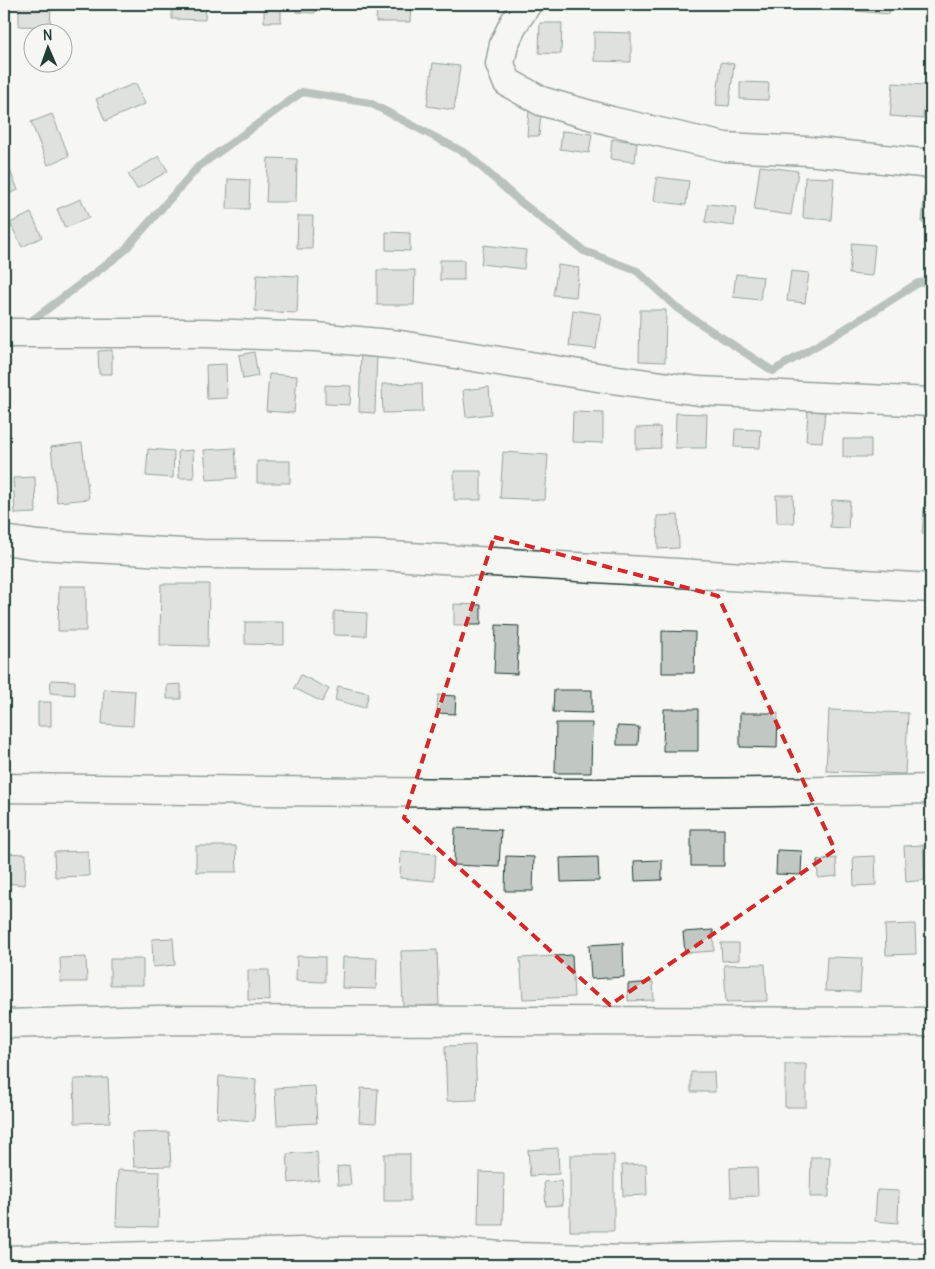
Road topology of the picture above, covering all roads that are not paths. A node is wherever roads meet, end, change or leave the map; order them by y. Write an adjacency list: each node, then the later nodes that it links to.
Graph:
1 (527, 4): 2 (street)
2 (931, 164)
3 (4, 333): 4 (street)
4 (931, 402)
5 (4, 540): 6 (street)
6 (931, 588)
7 (4, 788): 8 (street)
8 (931, 789)
9 (931, 1022): 10 (street)
10 (4, 1024)
11 (931, 1257): 12 (street)
12 (4, 1260)

